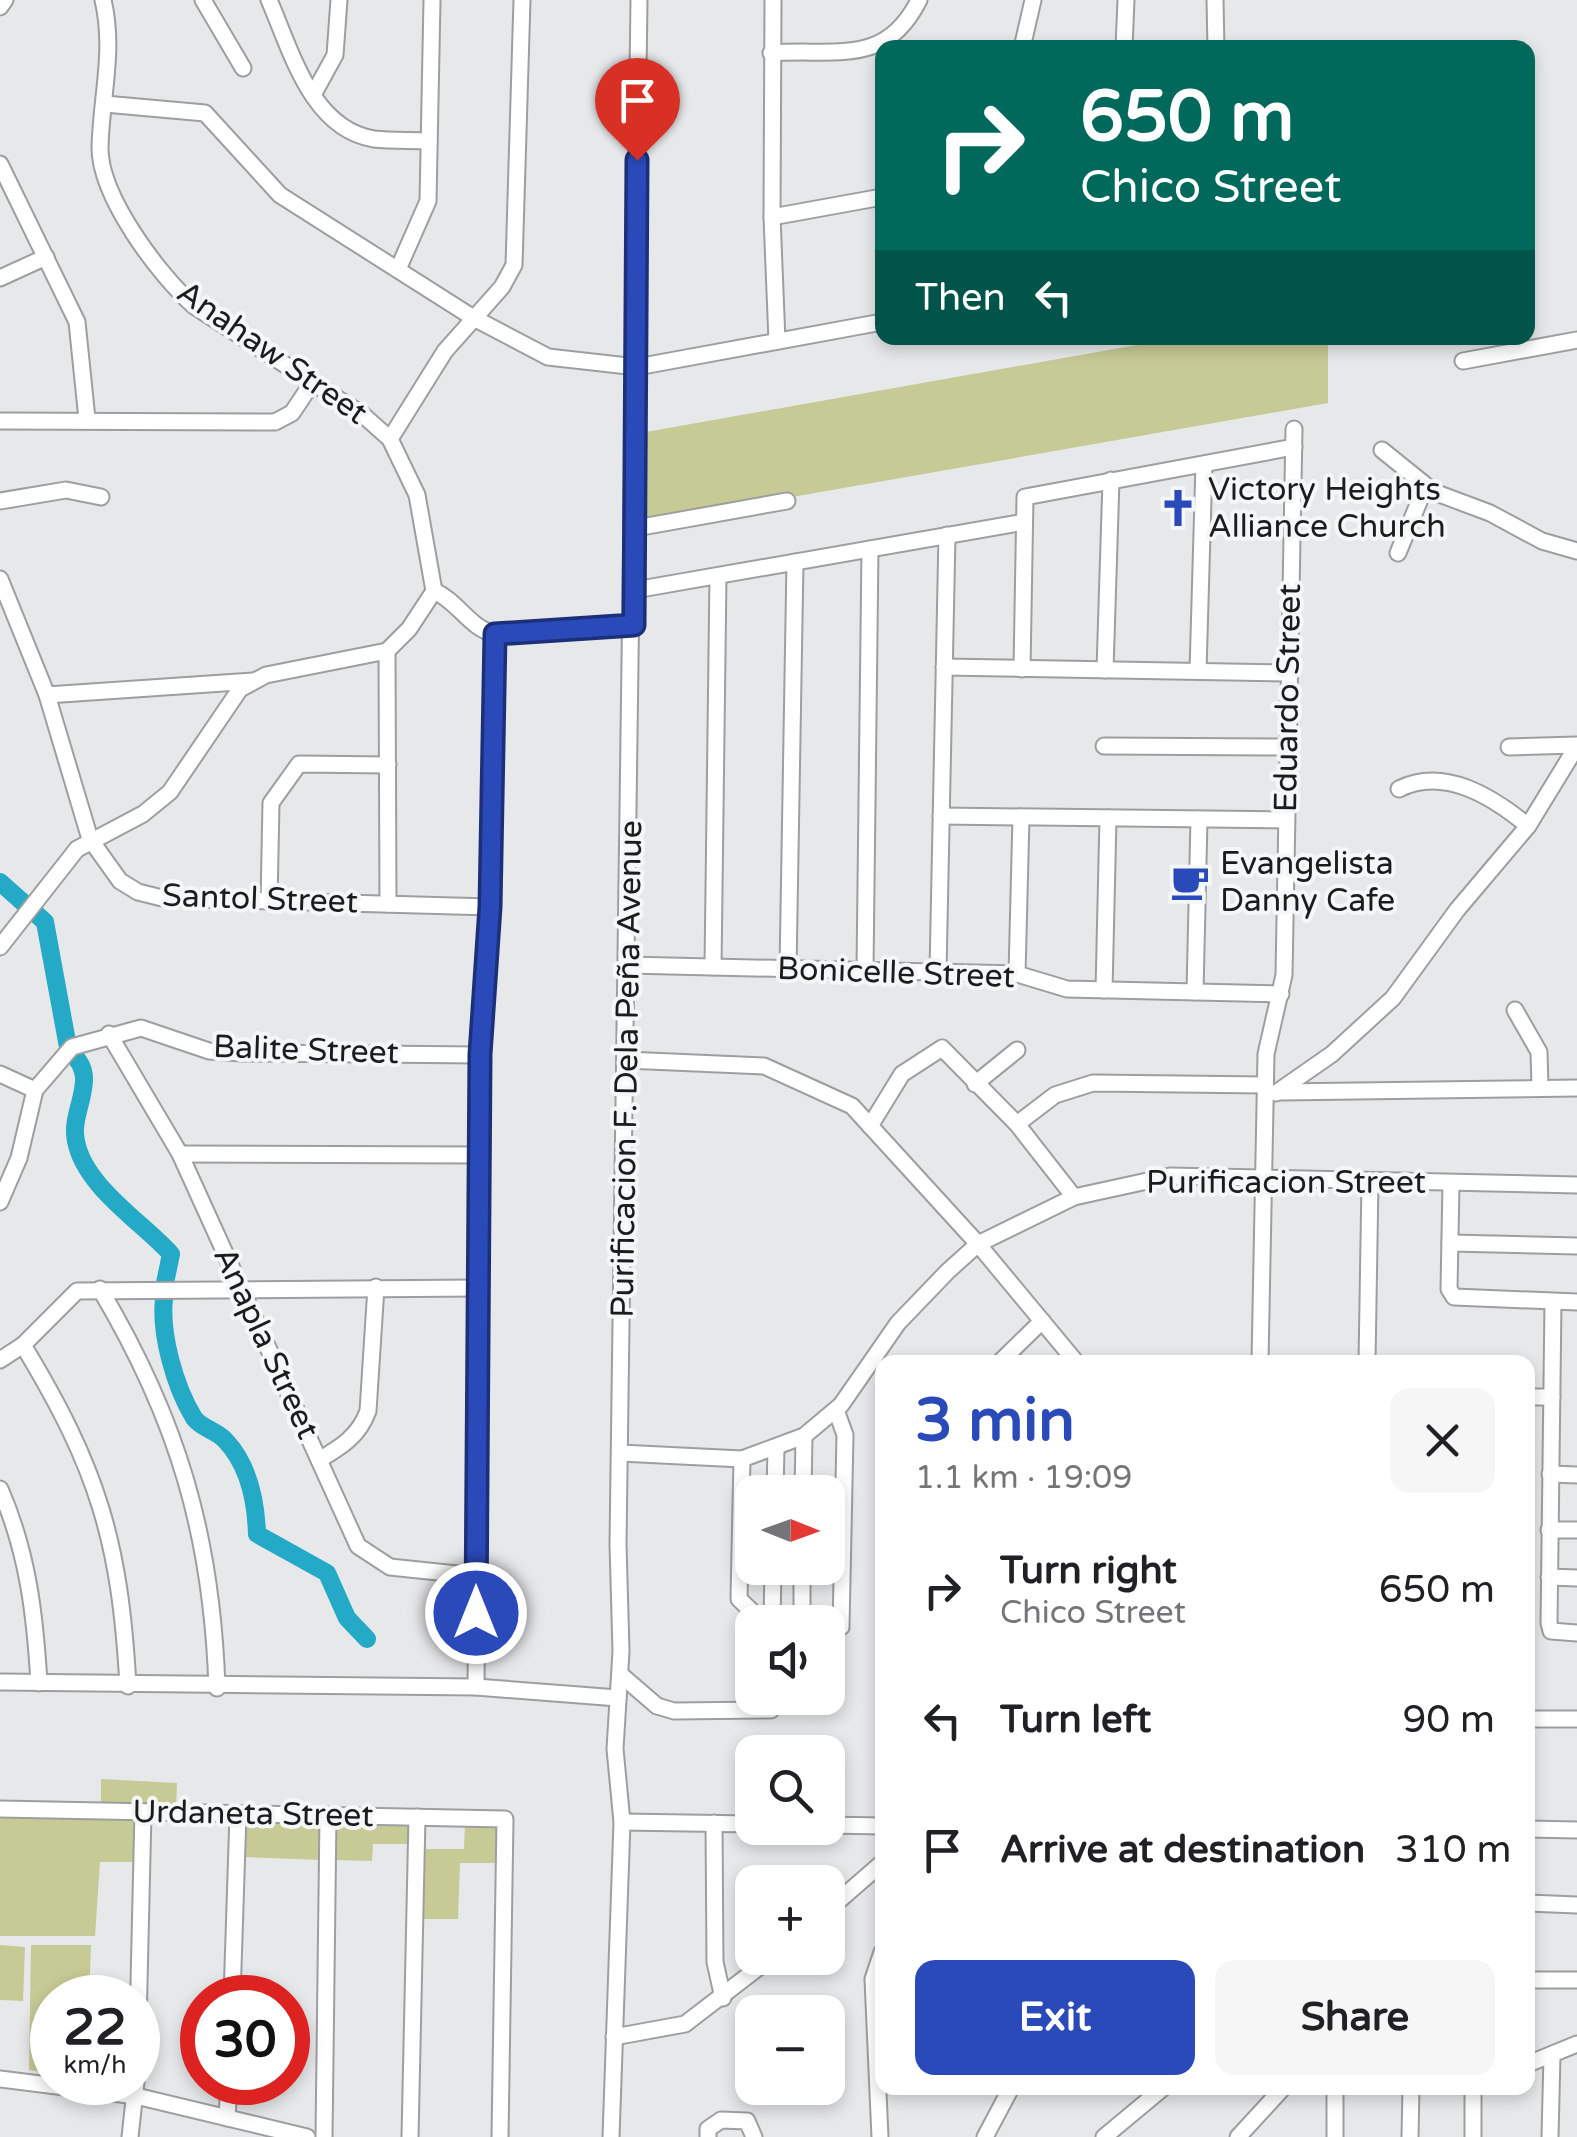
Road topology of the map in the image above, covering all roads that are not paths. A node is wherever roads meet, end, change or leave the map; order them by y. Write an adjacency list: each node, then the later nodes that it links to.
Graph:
1 (5, 0): 14 (street)
2 (102, 0): 23 (street, Anahaw Street)
3 (202, 0): 21 (street)
4 (269, 0): 22 (street)
5 (340, 0): 22 (street)
6 (432, 0): 24 (street)
7 (522, 0): 31 (street)
8 (640, 0): 36 (street, Purificacion F. Dela Peña Avenue)
9 (773, 0): 20 (street)
10 (919, 0): 15 (street)
11 (1033, 0): 16 (street)
12 (1126, 0): 17 (street)
13 (1215, 0): 18 (street)
14 (0, 6)
15 (891, 40)
16 (1024, 40)
17 (1124, 40)
18 (1216, 40)
19 (875, 47): 20 (street)
20 (771, 53): 27 (street)
21 (243, 68)
22 (313, 94): 24 (street)
23 (105, 104): 29 (street); 37 (street, Anahaw Street)
24 (430, 141): 29 (street)
25 (0, 164): 28 (street)
26 (875, 198): 27 (street)
27 (772, 217): 34 (street)
28 (46, 257): 30 (street); 38 (street)
29 (399, 267): 31 (street)
30 (0, 278)
31 (472, 317): 36 (street); 41 (street)
32 (875, 323): 34 (street)
33 (1577, 340): 35 (street)
34 (777, 341): 36 (street)
35 (1463, 362)
36 (638, 367): 51 (street, Purificacion F. Dela Peña Avenue)
37 (312, 383): 38 (street); 41 (street, Anahaw Street)
38 (87, 419): 39 (street)
39 (0, 421)
40 (1294, 429): 42 (street, Eduardo Street)
41 (390, 439): 60 (street, Anahaw Street)
42 (1294, 447): 44 (street); 68 (street, Eduardo Street)
43 (1382, 450): 46 (street)
44 (1204, 464): 45 (street); 67 (street)
45 (1111, 480): 50 (street); 66 (street)
46 (1425, 486): 54 (street); 55 (street)
47 (102, 497): 48 (street)
48 (0, 501)
49 (787, 501): 51 (street)
50 (1024, 522): 52 (street); 65 (street)
51 (636, 528): 59 (street, Purificacion F. Dela Peña Avenue)
52 (947, 536): 53 (street); 64 (street)
53 (870, 549): 56 (street); 94 (street)
54 (1577, 551)
55 (1398, 553)
56 (795, 562): 57 (street); 93 (street)
57 (718, 576): 59 (street); 92 (street)
58 (0, 579): 70 (street, Santol Street)
59 (635, 590): 61 (street, Purificacion F. Dela Peña Avenue)
60 (434, 591): 62 (street); 63 (street)
61 (634, 625): 62 (street); 91 (street, Purificacion F. Dela Peña Avenue)
62 (495, 634): 87 (street)
63 (387, 650): 69 (street); 75 (street)
64 (944, 668): 65 (street); 78 (street)
65 (1022, 668): 66 (street)
66 (1106, 670): 67 (street)
67 (1198, 671): 68 (street)
68 (1289, 672): 73 (street, Eduardo Street)
69 (253, 680): 70 (street); 84 (street)
70 (47, 695): 84 (street, Santol Street)
71 (1104, 746): 73 (street)
72 (1577, 746): 74 (street); 76 (street)
73 (1288, 747): 82 (street, Eduardo Street)
74 (1509, 747)
75 (388, 766): 85 (street); 86 (street)
76 (1570, 772): 83 (street)
77 (1399, 790): 83 (street)
78 (942, 816): 79 (street); 95 (street)
79 (1021, 817): 80 (street); 96 (street)
80 (1108, 818): 81 (street); 97 (street)
81 (1199, 820): 82 (street); 98 (street)
82 (1286, 820): 99 (street, Eduardo Street)
83 (1528, 826): 110 (street)
84 (90, 839): 85 (street, Santol Street); 89 (street)
85 (269, 902): 86 (street, Santol Street)
86 (388, 904): 87 (street, Santol Street)
87 (490, 907): 103 (street)
88 (0, 913): 89 (street)
89 (18, 921): 90 (street)
90 (0, 947)
91 (628, 965): 92 (street, Bonicelle Street); 104 (street, Purificacion F. Dela Peña Avenue)
92 (713, 967): 93 (street, Bonicelle Street)
93 (788, 969): 94 (street, Bonicelle Street)
94 (866, 970): 95 (street, Bonicelle Street)
95 (938, 972): 96 (street, Bonicelle Street)
96 (1016, 974): 97 (street, Bonicelle Street)
97 (1104, 990): 98 (street, Bonicelle Street)
98 (1195, 992): 99 (street, Bonicelle Street)
99 (1281, 994): 110 (street, Eduardo Street)
100 (1515, 1010): 107 (street)
101 (109, 1034): 103 (street, Balite Street); 109 (street, Balite Street); 113 (street, Anapla Street)
102 (1017, 1050): 106 (street)
103 (480, 1054): 114 (street)
104 (626, 1060): 112 (street); 144 (street, Purificacion F. Dela Peña Avenue)
105 (0, 1074): 109 (street)
106 (975, 1084): 111 (street); 112 (street)
107 (1540, 1087): 108 (street); 110 (street)
108 (1577, 1088)
109 (35, 1090): 120 (street, Balite Street)
110 (1268, 1092): 111 (street); 115 (street, Eduardo Street)
111 (1017, 1124): 119 (street)
112 (870, 1126): 122 (street)
113 (180, 1154): 114 (street); 125 (street, Anapla Street)
114 (480, 1155): 126 (street)
115 (1264, 1179): 116 (street, Purificacion Street); 119 (street, Purificacion Street); 136 (street, Eduardo Street)
116 (1370, 1182): 117 (street, Purificacion Street); 137 (street)
117 (1451, 1184): 118 (street, Purificacion Street); 121 (street)
118 (1577, 1185)
119 (1074, 1197): 122 (street, Purificacion Street)
120 (0, 1202)
121 (1450, 1243): 123 (street); 128 (street)
122 (978, 1244): 130 (street); 132 (street, Purificacion Street)
123 (1577, 1246)
124 (376, 1287): 125 (street); 126 (street); 145 (street)
125 (240, 1288): 127 (street); 145 (street, Anapla Street)
126 (477, 1288): 154 (street)
127 (100, 1289): 131 (street); 165 (street)
128 (1554, 1302): 129 (street); 140 (street)
129 (1577, 1302)
130 (1042, 1321): 134 (street); 135 (street)
131 (23, 1345): 138 (street); 163 (street)
132 (875, 1355)
133 (875, 1355): 141 (street, Purificacion Street)
134 (1007, 1355)
135 (1070, 1355)
136 (1260, 1355)
137 (1367, 1355)
138 (0, 1360)
139 (1535, 1397): 140 (street)
140 (1552, 1397): 147 (street)
141 (836, 1410): 142 (street, Purificacion Street); 158 (street)
142 (804, 1436): 143 (street, Purificacion Street); 149 (street)
143 (776, 1448): 146 (street, Purificacion Street); 148 (street)
144 (620, 1453): 146 (street, Purificacion Street); 160 (street, Purificacion F. Dela Peña Avenue)
145 (319, 1460): 154 (street, Anapla Street)
146 (742, 1460): 157 (street)
147 (1550, 1474): 150 (street); 152 (street)
148 (775, 1475)
149 (803, 1475)
150 (1577, 1475)
151 (0, 1489): 162 (street)
152 (1549, 1530): 153 (street); 155 (street)
153 (1577, 1530)
154 (476, 1576): 164 (street)
155 (1549, 1578): 156 (street); 159 (street)
156 (1577, 1578)
157 (745, 1605)
158 (841, 1605)
159 (1577, 1633)
160 (621, 1676): 166 (street, Purificacion F. Dela Peña Avenue); 167 (street)
161 (0, 1682): 162 (street)
162 (39, 1684): 163 (street)
163 (128, 1686): 165 (street)
164 (476, 1687): 165 (street); 166 (street)
165 (217, 1688)
166 (618, 1698): 175 (street, Purificacion F. Dela Peña Avenue)
167 (735, 1710)
168 (1535, 1719): 169 (street)
169 (1577, 1719)
170 (0, 1809): 171 (street, Urdaneta Street)
171 (143, 1812): 172 (street, Urdaneta Street); 187 (street)
172 (238, 1814): 173 (street, Urdaneta Street); 188 (street)
173 (328, 1815): 174 (street, Urdaneta Street); 213 (street)
174 (417, 1817): 214 (street); 215 (street, Urdaneta Street)
175 (622, 1822): 176 (street); 194 (street, Purificacion F. Dela Peña Avenue)
176 (714, 1823): 177 (street); 192 (street)
177 (735, 1824)
178 (845, 1825): 179 (street)
179 (875, 1826)
180 (1535, 1829): 181 (street)
181 (1577, 1830)
182 (875, 1869): 183 (street)
183 (845, 1895)
184 (1535, 1903): 185 (street)
185 (1577, 1904)
186 (875, 1973): 193 (street)
187 (139, 1975)
188 (233, 1975)
189 (751, 1975): 192 (street)
190 (1535, 1980): 191 (street)
191 (1577, 1980)
192 (724, 1998): 194 (street)
193 (875, 2006)
194 (614, 2037): 216 (street, Purificacion F. Dela Peña Avenue)
195 (1577, 2044): 196 (street)
196 (1552, 2055): 197 (street); 226 (street)
197 (1535, 2061)
198 (0, 2080): 199 (street)
199 (30, 2082)
200 (880, 2095): 219 (street)
201 (1007, 2095): 220 (street)
202 (1155, 2095): 221 (street)
203 (1277, 2095): 222 (street)
204 (1336, 2095): 223 (street)
205 (1411, 2095): 224 (street)
206 (1473, 2095): 225 (street)
207 (160, 2097): 210 (street)
208 (134, 2105): 211 (street)
209 (228, 2105): 210 (street)
210 (228, 2118): 212 (street)
211 (130, 2137)
212 (307, 2137)
213 (324, 2137)
214 (410, 2137)
215 (500, 2137)
216 (611, 2137)
217 (708, 2137): 218 (street)
218 (754, 2137)
219 (880, 2137)
220 (985, 2137)
221 (1104, 2137)
222 (1238, 2137)
223 (1335, 2137)
224 (1410, 2137)
225 (1473, 2137)
226 (1550, 2137)

